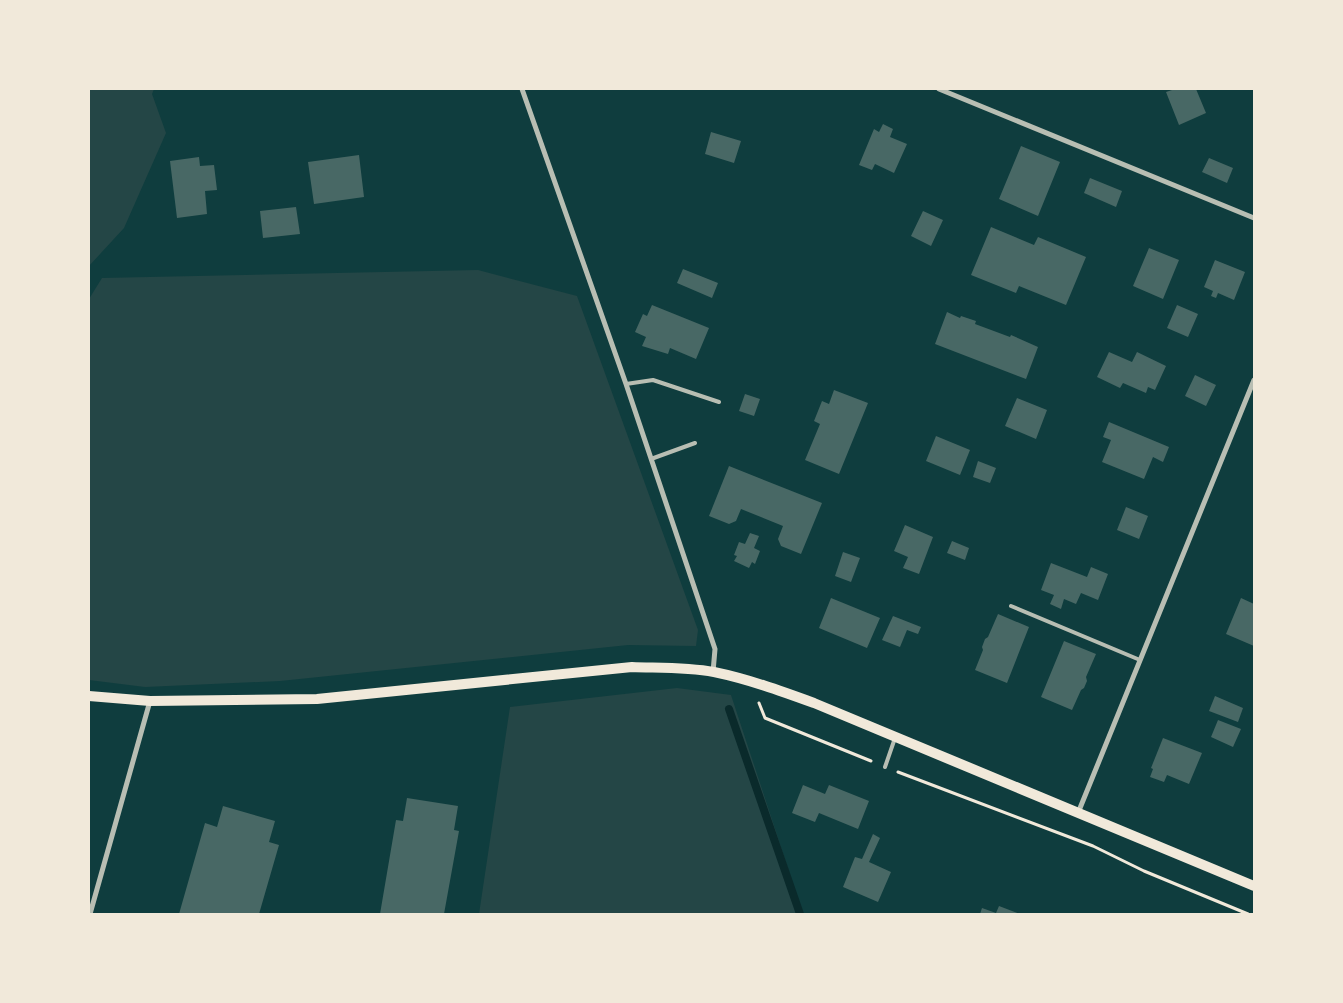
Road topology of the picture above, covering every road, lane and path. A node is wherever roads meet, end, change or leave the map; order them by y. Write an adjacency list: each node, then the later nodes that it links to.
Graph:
1 (522, 89): 5 (street)
2 (939, 89): 3 (street)
3 (1254, 218)
4 (1254, 380): 10 (street)
5 (626, 384): 6 (lane); 8 (street)
6 (719, 402)
7 (695, 442): 8 (lane)
8 (651, 459): 11 (street)
9 (1011, 606): 10 (lane)
10 (1140, 660): 17 (street)
11 (714, 672): 12 (main road); 14 (main road)
12 (764, 685): 15 (main road); 16 (path)
13 (89, 696): 14 (main road)
14 (150, 701): 19 (street)
15 (896, 736): 16 (lane); 17 (main road)
16 (885, 766): 20 (path)
17 (1078, 814): 18 (main road)
18 (1254, 886)
19 (90, 914)
20 (1248, 914)

